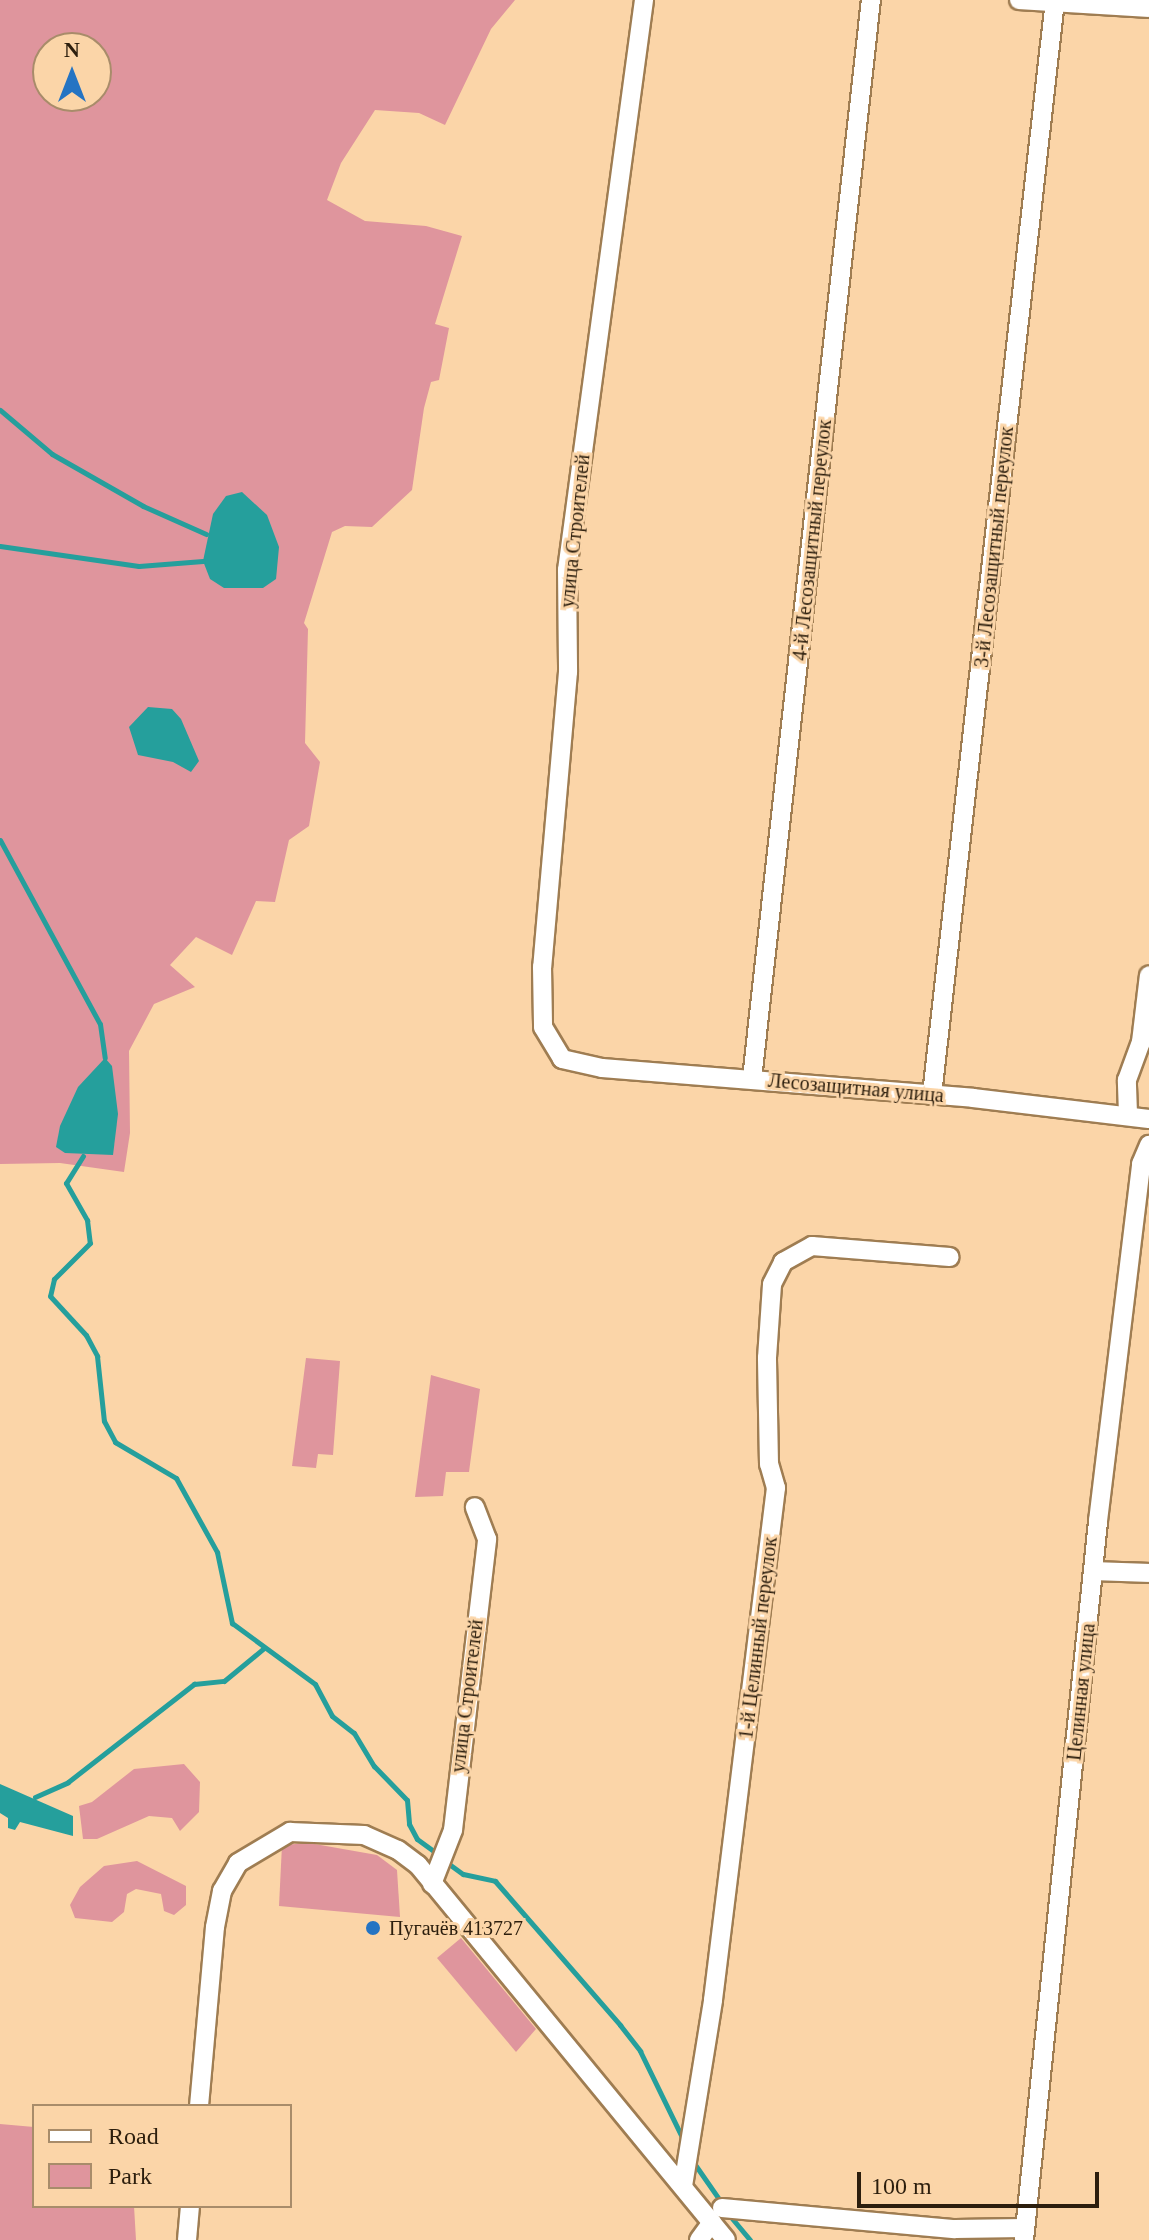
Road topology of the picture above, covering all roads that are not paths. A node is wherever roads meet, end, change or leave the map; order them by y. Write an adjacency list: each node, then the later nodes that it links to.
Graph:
1 (644, 0): 7 (street, улица Строителей)
2 (871, 0): 8 (street, 4-й Лесозащитный переулок)
3 (1019, 0): 4 (street)
4 (1055, 1): 5 (street); 9 (street, 3-й Лесозащитный переулок)
5 (1149, 8)
6 (1149, 975): 10 (street)
7 (562, 1059): 8 (street, Лесозащитная улица)
8 (752, 1079): 9 (street, Лесозащитная улица)
9 (932, 1095): 10 (street, Лесозащитная улица)
10 (1128, 1114): 11 (street, Лесозащитная улица)
11 (1149, 1119)
12 (1149, 1145): 15 (street, Целинная улица)
13 (950, 1257): 19 (street, 1-й Целинный переулок)
14 (475, 1507): 17 (street, улица Строителей)
15 (1094, 1571): 16 (street); 23 (street, Целинная улица)
16 (1149, 1573)
17 (432, 1884): 18 (street); 19 (street)
18 (199, 2104)
19 (683, 2186): 21 (street)
20 (190, 2208): 24 (street)
21 (717, 2215): 22 (street); 25 (street); 26 (street)
22 (926, 2232): 23 (street)
23 (1024, 2234)
24 (187, 2240)
25 (699, 2240)
26 (726, 2240)

